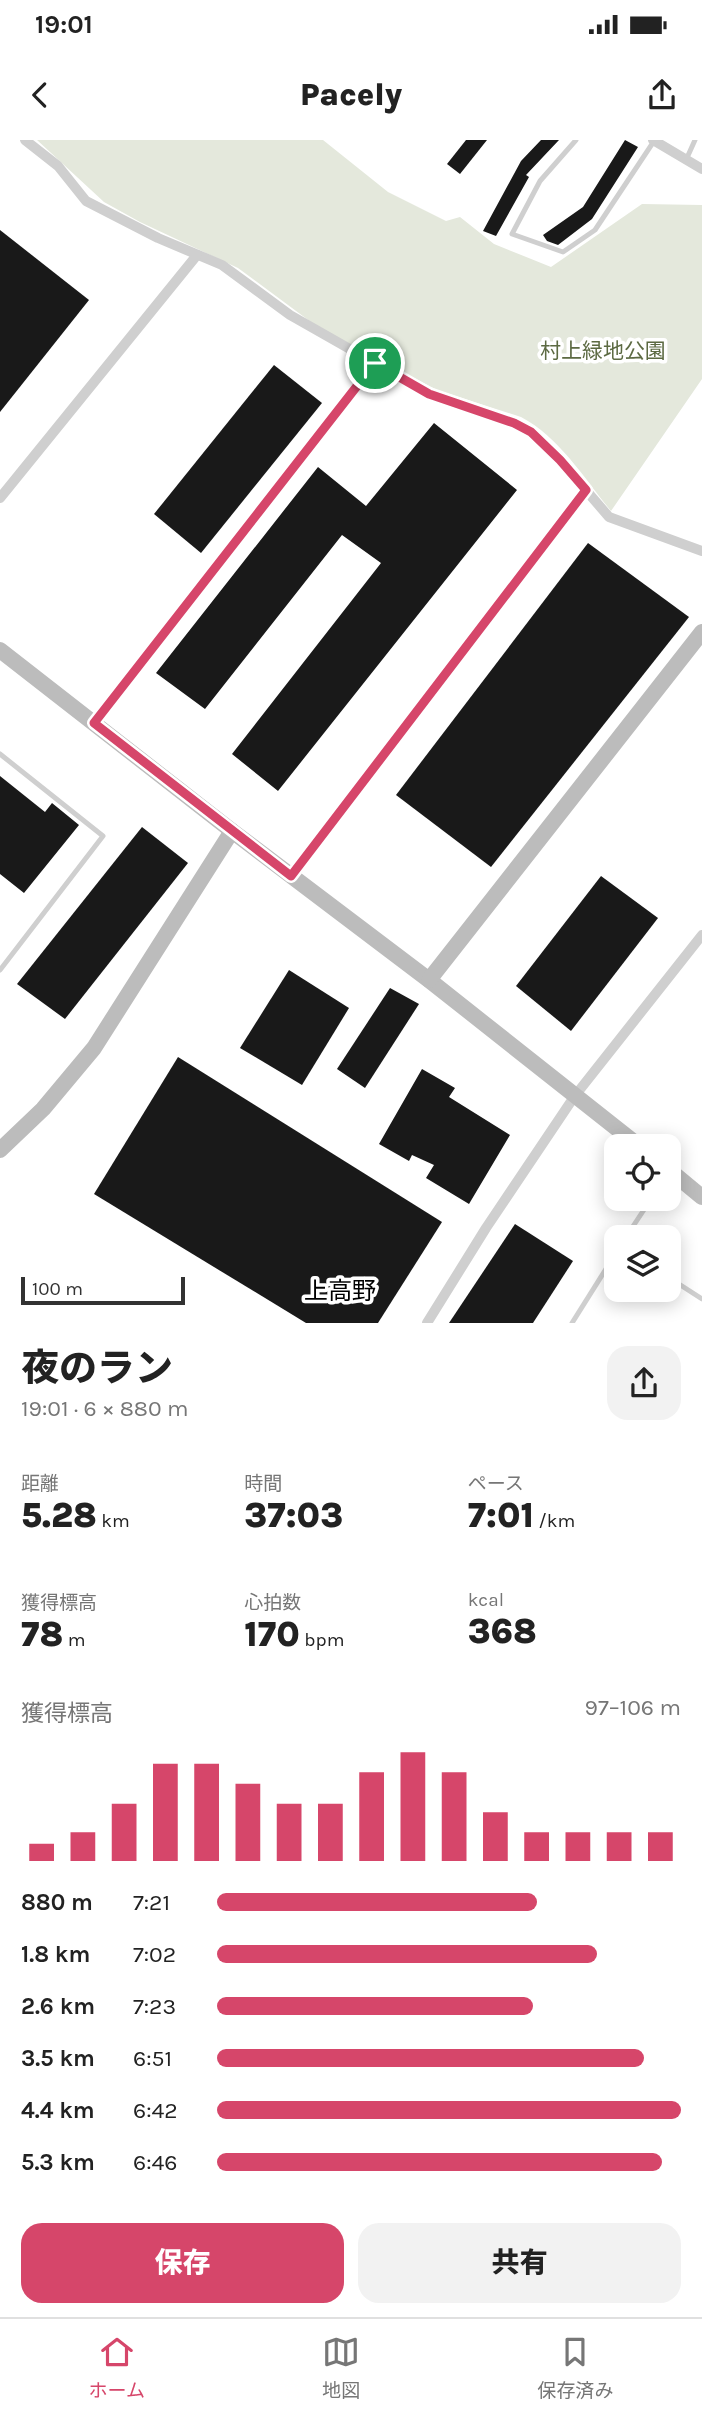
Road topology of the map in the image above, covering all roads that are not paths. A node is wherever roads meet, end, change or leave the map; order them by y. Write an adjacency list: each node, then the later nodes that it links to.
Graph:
1 (25, 140): 7 (street)
2 (576, 140): 3 (lane)
3 (653, 140): 5 (street)
4 (695, 140): 5 (lane)
5 (686, 160): 6 (street)
6 (702, 169)
7 (197, 255): 8 (street); 10 (street)
8 (375, 363): 9 (street); 14 (street)
9 (586, 490): 11 (street); 17 (street)
10 (0, 498)
11 (702, 551)
12 (702, 632): 20 (street)
13 (0, 650): 14 (street)
14 (94, 723): 16 (street)
15 (0, 754): 19 (lane)
16 (232, 831): 17 (street); 23 (street)
17 (291, 876): 20 (street)
18 (702, 935): 21 (street)
19 (0, 970)
20 (429, 980): 21 (street)
21 (574, 1097): 22 (street); 29 (street)
22 (623, 1134)
23 (0, 1150)
24 (681, 1180): 25 (street)
25 (702, 1197)
26 (604, 1272): 30 (lane)
27 (681, 1285): 28 (lane)
28 (702, 1299)
29 (427, 1323)
30 (572, 1323)

